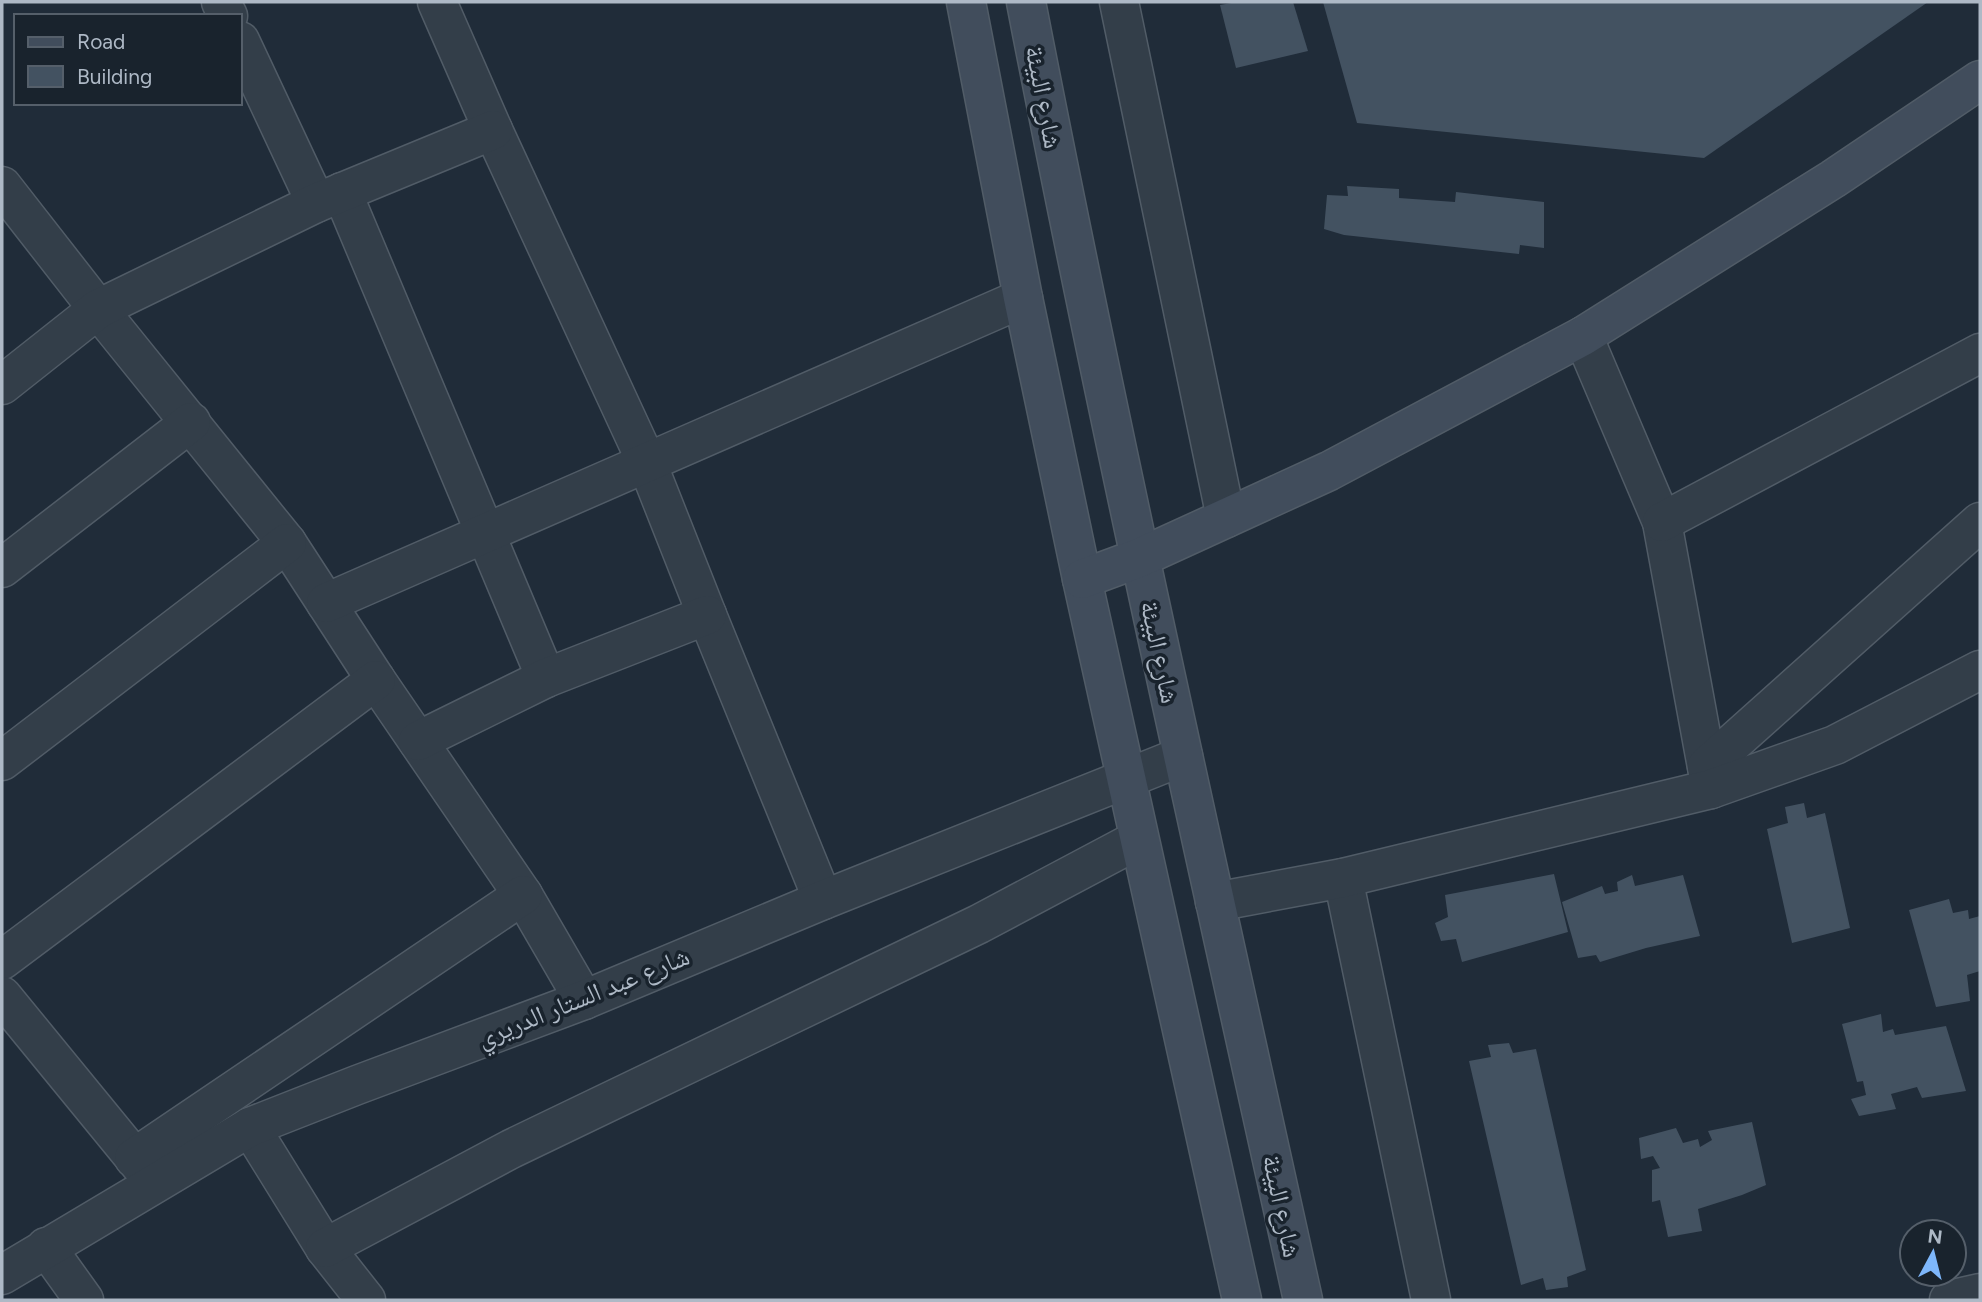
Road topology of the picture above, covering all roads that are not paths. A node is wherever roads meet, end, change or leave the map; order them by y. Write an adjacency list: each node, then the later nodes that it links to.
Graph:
1 (437, 2): 7 (street)
2 (966, 2): 9 (main road)
3 (1026, 2): 8 (main road, شارع البيئة)
4 (1119, 2): 19 (street)
5 (242, 45): 11 (street)
6 (1979, 87): 14 (main road)
7 (493, 130): 11 (street); 18 (street)
8 (1056, 156): 9 (main road); 24 (main road, شارع البيئة)
9 (998, 169): 12 (main road)
10 (4, 193): 13 (street)
11 (329, 198): 13 (street); 22 (street)
12 (1023, 298): 18 (street); 26 (main road)
13 (98, 309): 16 (street); 17 (street)
14 (1583, 336): 19 (main road); 20 (street)
15 (1980, 353): 20 (street)
16 (2, 385)
17 (191, 422): 23 (street); 25 (street)
18 (647, 463): 22 (street); 28 (street)
19 (1226, 518): 24 (main road)
20 (1662, 522): 35 (street)
21 (1980, 522): 35 (street)
22 (485, 532): 27 (street); 30 (street)
23 (287, 543): 27 (street); 34 (street)
24 (1139, 558): 26 (main road); 33 (main road, شارع البيئة)
25 (2, 568)
26 (1082, 579): 36 (main road)
27 (326, 603): 31 (street)
28 (707, 615): 30 (street); 40 (street)
29 (1980, 670): 35 (street)
30 (546, 678): 32 (street)
31 (376, 680): 32 (street); 42 (street)
32 (418, 741): 39 (street)
33 (1183, 756): 36 (street, شارع عبد الستار الدريري); 41 (main road, شارع البيئة)
34 (2, 761)
35 (1709, 777): 38 (street)
36 (1126, 779): 37 (main road); 40 (street, شارع عبد الستار الدريري)
37 (1139, 839): 48 (street); 53 (main road)
38 (1343, 878): 41 (street); 55 (street)
39 (523, 895): 44 (street); 46 (street)
40 (823, 900): 44 (street, شارع عبد الستار الدريري)
41 (1215, 902): 54 (main road, شارع البيئة)
42 (2, 960)
43 (2, 996): 46 (street)
44 (584, 1000): 45 (street, شارع عبد الستار الدريري)
45 (250, 1127): 46 (street, شارع عبد الستار الدريري); 48 (street)
46 (144, 1170): 47 (street, شارع عبد الستار الدريري)
47 (46, 1247): 49 (street, شارع عبد الستار الدريري); 51 (street)
48 (325, 1248): 52 (street)
49 (2, 1275)
50 (1980, 1293): 56 (street)
51 (84, 1300)
52 (366, 1300)
53 (1241, 1300)
54 (1303, 1300)
55 (1431, 1300)
56 (1949, 1300)

